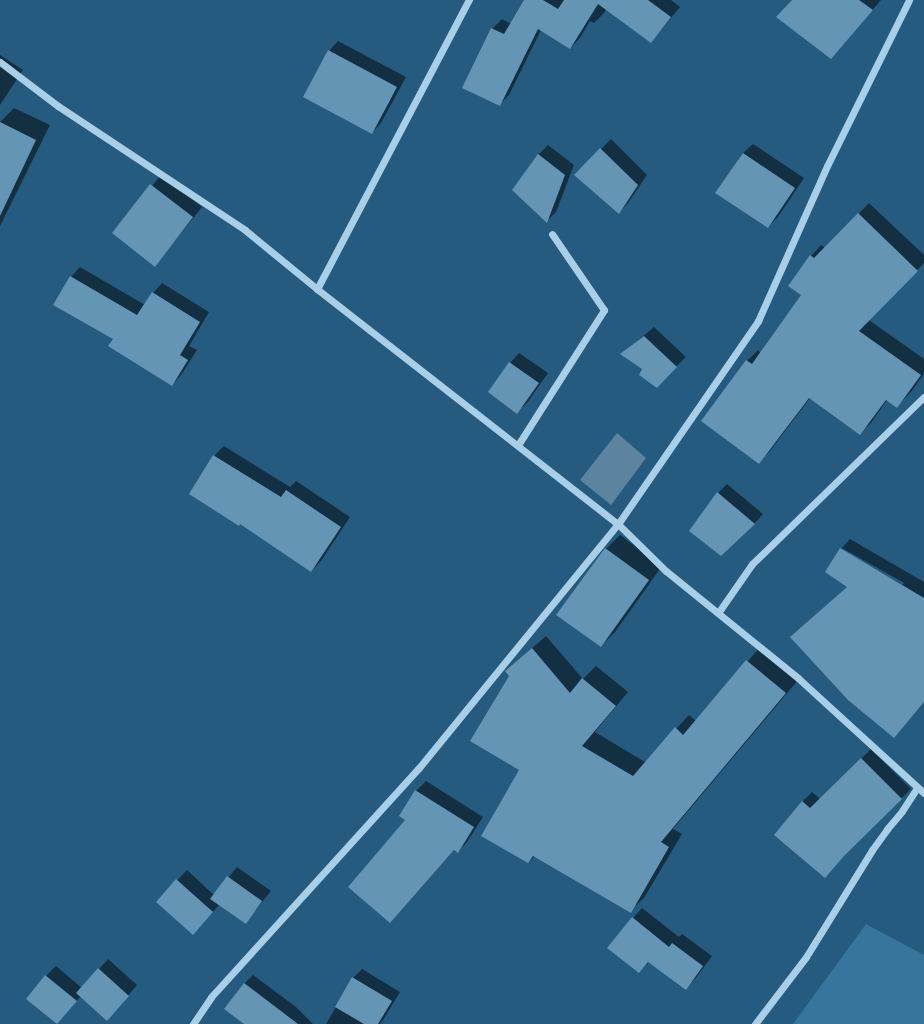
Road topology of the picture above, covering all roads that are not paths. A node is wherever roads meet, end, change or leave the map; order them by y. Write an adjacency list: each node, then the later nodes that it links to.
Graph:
1 (469, 0): 5 (street)
2 (909, 0): 8 (street)
3 (0, 62): 5 (street)
4 (552, 234): 7 (street)
5 (317, 289): 7 (street)
6 (924, 397): 9 (street)
7 (518, 445): 8 (street)
8 (618, 524): 9 (street); 12 (street)
9 (718, 613): 10 (street)
10 (917, 788): 11 (street); 13 (street)
11 (924, 793)
12 (193, 1024)
13 (755, 1024)

